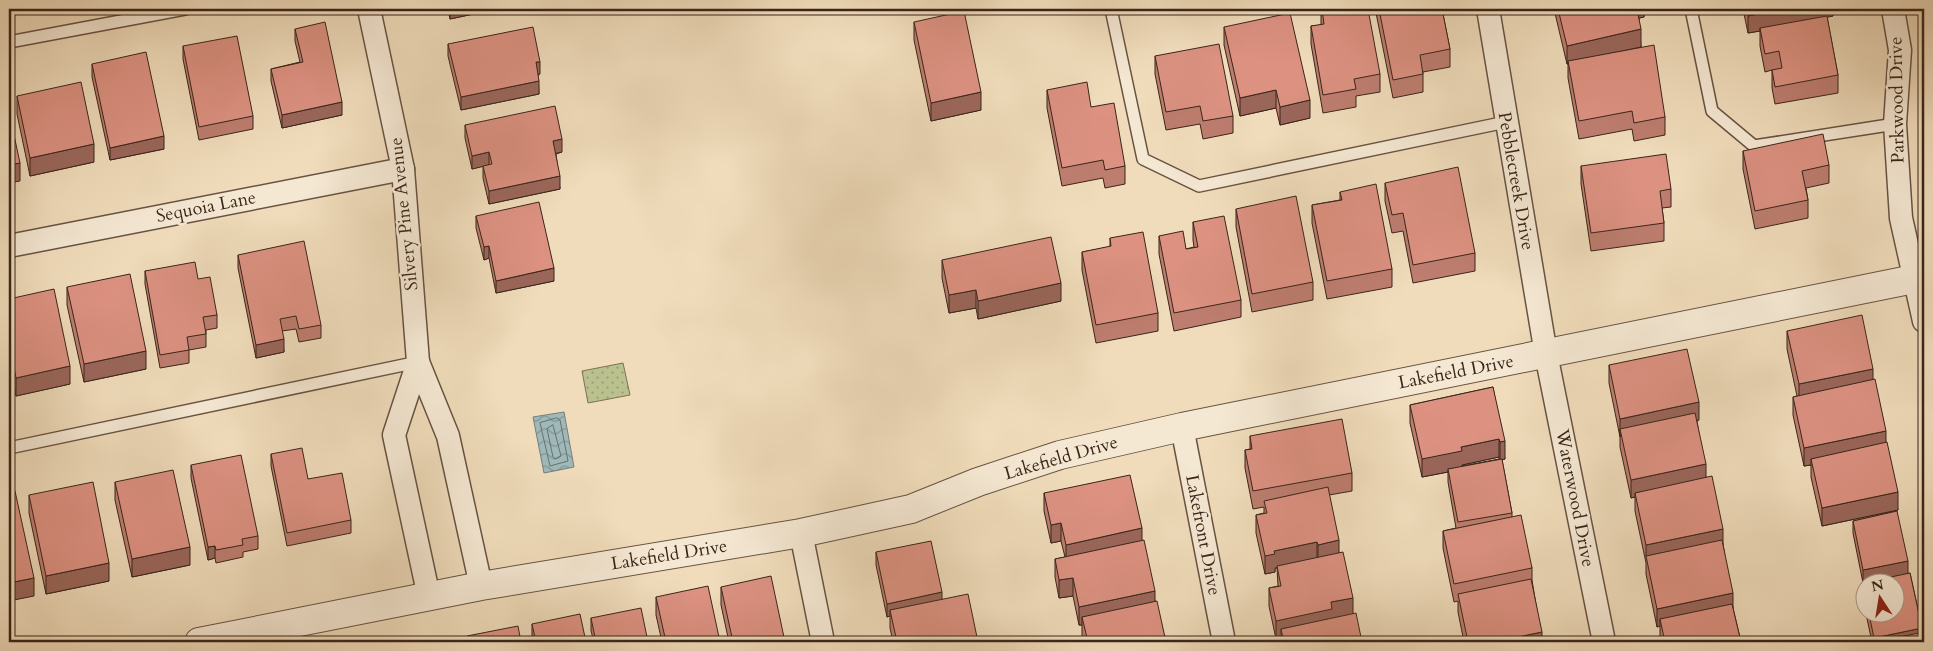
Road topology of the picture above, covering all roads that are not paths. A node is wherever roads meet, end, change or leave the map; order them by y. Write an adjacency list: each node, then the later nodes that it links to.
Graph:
1 (185, 9): 7 (lane)
2 (369, 9): 10 (street, Silvery Pine Avenue)
3 (1111, 9): 8 (lane)
4 (1488, 9): 8 (street, Pebblecreek Drive)
5 (1691, 9): 9 (lane)
6 (1893, 9): 9 (street, Parkwood Drive)
7 (9, 42)
8 (1506, 122): 14 (street, Pebblecreek Drive)
9 (1895, 124): 12 (street, Parkwood Drive)
10 (403, 169): 11 (street, Sequoia Lane); 15 (street, Silvery Pine Avenue)
11 (9, 246)
12 (1920, 278): 13 (street, Parkwood Drive); 14 (street, Lakefield Drive)
13 (1924, 321)
14 (1546, 354): 16 (street, Lakefield Drive); 24 (street, Waterwood Drive)
15 (418, 362): 17 (lane); 19 (street, Silvery Pine Avenue); 20 (street, Silvery Pine Avenue)
16 (1182, 428): 18 (street, Lakefield Drive); 23 (street, Lakefront Drive)
17 (9, 448)
18 (801, 533): 19 (street, Lakefield Drive); 22 (street)
19 (481, 586): 20 (street, Lakefield Drive)
20 (429, 597): 21 (street, Lakefield Drive)
21 (199, 642)
22 (823, 642)
23 (1224, 642)
24 (1604, 642)

